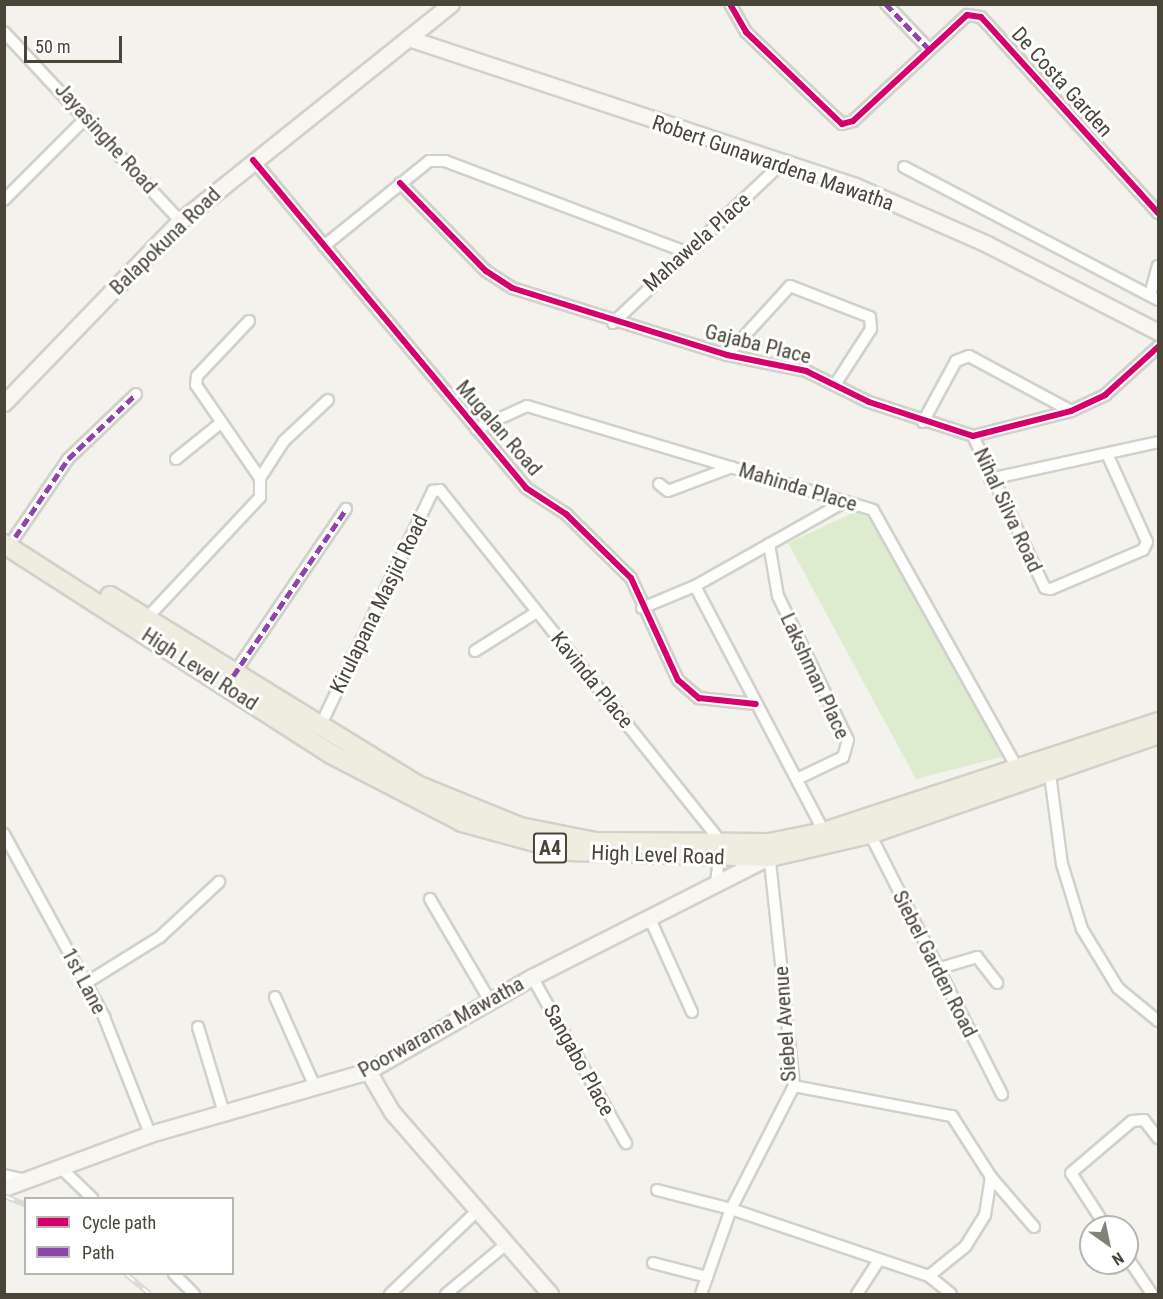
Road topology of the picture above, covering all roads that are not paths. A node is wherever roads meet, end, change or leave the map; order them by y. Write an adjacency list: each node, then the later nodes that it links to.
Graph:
1 (451, 4): 5 (main road, Balapokuna Road)
2 (730, 4): 6 (street, De Costa Garden)
3 (886, 4): 6 (street)
4 (4, 32): 7 (street, Jayasinghe Road)
5 (408, 38): 8 (main road, Balapokuna Road); 9 (main road, Robert Gunawardena Mawatha)
6 (928, 48): 13 (street, De Costa Garden)
7 (87, 117): 12 (street); 14 (street, Jayasinghe Road)
8 (253, 160): 14 (main road, Balapokuna Road); 15 (street, Mugalan Road)
9 (782, 163): 16 (street, Mahawela Place); 21 (main road, Robert Gunawardena Mawatha)
10 (904, 167): 18 (street)
11 (400, 183): 15 (street); 16 (street); 20 (street, Gajaba Place)
12 (4, 200)
13 (1158, 213)
14 (180, 220): 27 (main road, Balapokuna Road)
15 (324, 246): 31 (street, Mugalan Road)
16 (686, 252): 20 (street, Mahawela Place)
17 (1158, 266): 18 (street)
18 (1154, 298)
19 (249, 321): 30 (street)
20 (613, 323): 23 (street, Gajaba Place)
21 (1158, 332)
22 (1158, 346): 28 (street, Gajaba Place)
23 (727, 355): 24 (street, Gajaba Place); 24 (street)
24 (836, 383): 29 (street, Gajaba Place)
25 (136, 394): 43 (street)
26 (328, 400): 37 (street)
27 (4, 403)
28 (1071, 411): 29 (street); 32 (street, Gajaba Place)
29 (923, 422): 32 (street, Gajaba Place)
30 (218, 425): 35 (street); 37 (street)
31 (476, 429): 36 (street, Mahinda Place); 46 (street, Mugalan Road)
32 (973, 436): 38 (street, Nihal Silva Road)
33 (1158, 442): 34 (street)
34 (1107, 454): 38 (street); 38 (street, Nihal Silva Road)
35 (176, 459)
36 (732, 468): 39 (street); 41 (street, Mahinda Place)
37 (260, 478): 48 (street)
38 (990, 479)
39 (658, 484)
40 (433, 491): 47 (street, Kavinda Place); 53 (street, Kirulapana Masjid Road)
41 (844, 502): 44 (street); 58 (street, Mahinda Place)
42 (346, 509): 50 (street)
43 (8, 537): 48 (highway, High Level Road / A4); 63 (highway, High Level Road / A4)
44 (769, 544): 45 (street); 59 (street, Lakshman Place)
45 (695, 586): 46 (street); 51 (street)
46 (642, 608): 51 (street, Mugalan Road)
47 (537, 612): 49 (street); 63 (street, Kavinda Place)
48 (146, 619): 50 (highway, High Level Road / A4)
49 (475, 651)
50 (233, 676): 52 (highway, High Level Road / A4)
51 (756, 704): 59 (street)
52 (297, 716): 53 (street); 56 (highway, High Level Road / A4)
53 (325, 716): 56 (street)
54 (1158, 722): 57 (highway, High Level Road / A4)
55 (1158, 734): 57 (highway, High Level Road / A4)
56 (341, 743): 63 (highway, High Level Road / A4)
57 (1049, 767): 58 (highway, High Level Road / A4); 62 (highway, High Level Road / A4); 76 (street)
58 (1018, 770): 60 (highway, High Level Road / A4)
59 (797, 779): 60 (street)
60 (824, 832): 64 (highway, High Level Road / A4)
61 (4, 834): 71 (street, 1st Lane)
62 (870, 834): 64 (highway, High Level Road / A4); 69 (street, Siebel Garden Road)
63 (722, 850): 64 (highway, High Level Road / A4); 66 (street)
64 (769, 850): 66 (main road, Poorwarama Mawatha); 79 (street, Siebel Avenue)
65 (219, 882): 71 (street)
66 (716, 883): 68 (main road, Poorwarama Mawatha)
67 (430, 899): 74 (street)
68 (650, 919): 70 (main road, Poorwarama Mawatha); 75 (street)
69 (937, 969): 72 (street); 81 (street, Siebel Garden Road)
70 (532, 977): 74 (main road, Poorwarama Mawatha); 85 (street, Sangabo Place)
71 (86, 983): 83 (street, 1st Lane)
72 (997, 983)
73 (275, 997): 80 (street)
74 (490, 1001): 78 (main road, Poorwarama Mawatha)
75 (692, 1012)
76 (1158, 1021)
77 (198, 1027): 82 (street)
78 (368, 1071): 80 (main road, Poorwarama Mawatha); 94 (main road)
79 (794, 1086): 88 (street); 93 (street, Siebel Avenue)
80 (315, 1087): 82 (main road, Poorwarama Mawatha)
81 (1002, 1094)
82 (224, 1113): 83 (main road, Poorwarama Mawatha)
83 (150, 1134): 86 (main road, Poorwarama Mawatha)
84 (1158, 1138): 95 (street)
85 (626, 1143)
86 (62, 1168): 89 (main road, Poorwarama Mawatha); 92 (street)
87 (4, 1175): 89 (street)
88 (991, 1178): 96 (street); 102 (street)
89 (30, 1181): 90 (main road, Poorwarama Mawatha)
90 (4, 1188)
91 (657, 1190): 93 (street)
92 (91, 1197)
93 (731, 1209): 98 (street); 103 (street, Siebel Avenue)
94 (476, 1212): 97 (main road); 105 (street)
95 (1098, 1215)
96 (1034, 1227)
97 (505, 1245): 106 (street); 107 (main road)
98 (879, 1260): 102 (street); 109 (street)
99 (653, 1263): 103 (street)
100 (175, 1275): 104 (street)
101 (1139, 1275): 111 (street)
102 (929, 1276): 110 (street)
103 (707, 1277): 108 (street, Siebel Avenue)
104 (194, 1294)
105 (390, 1294)
106 (446, 1294)
107 (548, 1294)
108 (701, 1294)
109 (857, 1294)
110 (951, 1294)
111 (1152, 1294)

